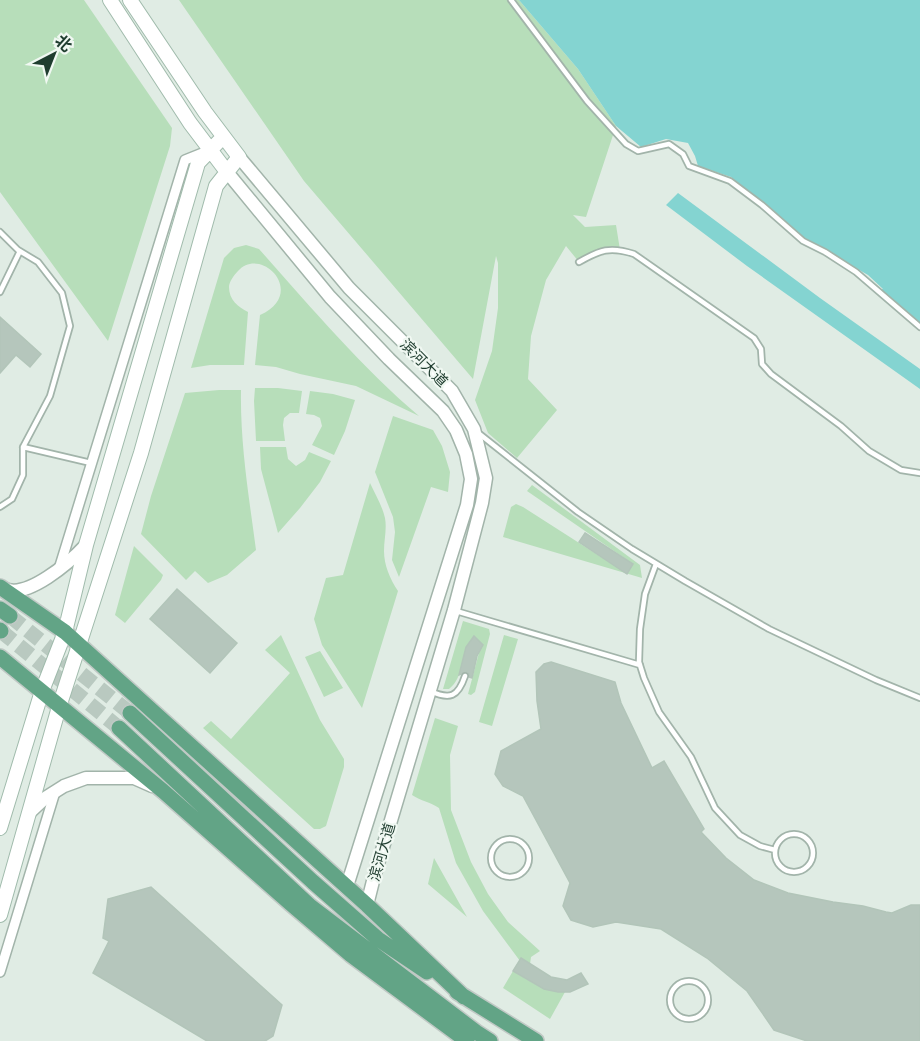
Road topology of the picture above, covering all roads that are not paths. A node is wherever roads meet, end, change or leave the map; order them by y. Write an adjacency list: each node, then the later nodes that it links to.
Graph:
1 (110, 0): 5 (main road, 滨河大道)
2 (130, 0): 4 (main road, 滨河大道)
3 (511, 0): 12 (lane)
4 (223, 136): 5 (main road); 6 (main road, 滨河大道)
5 (210, 150): 7 (main road, 滨河大道); 15 (street); 18 (main road)
6 (239, 157): 7 (main road); 13 (street, 滨河大道)
7 (227, 172): 24 (main road); 40 (street, 滨河大道)
8 (0, 232): 9 (lane)
9 (20, 251): 11 (lane); 14 (lane)
10 (579, 262): 16 (lane)
11 (0, 292)
12 (920, 327)
13 (474, 429): 19 (lane); 22 (street, 滨河大道)
14 (23, 447): 15 (lane); 17 (lane)
15 (91, 463): 20 (street)
16 (920, 473)
17 (0, 507)
18 (86, 546): 20 (street); 23 (main road)
19 (656, 564): 26 (lane); 30 (lane)
20 (59, 570): 21 (street)
21 (0, 586): 23 (main road)
22 (454, 610): 26 (lane); 29 (street, 滨河大道)
23 (65, 632): 24 (main road); 28 (main road)
24 (79, 645): 31 (main road); 40 (main road)
25 (0, 657): 28 (main road)
26 (640, 665): 38 (lane)
27 (465, 676): 29 (lane)
28 (42, 691): 31 (main road); 37 (main road)
29 (429, 691): 41 (street, 滨河大道)
30 (920, 698)
31 (59, 707): 34 (main road); 36 (main road)
32 (130, 713): 44 (main road)
33 (119, 728): 47 (main road)
34 (163, 791): 35 (street); 46 (main road)
35 (55, 792): 36 (street); 43 (street)
36 (30, 812): 42 (main road)
37 (0, 828)
38 (775, 850): 38 (lane)
39 (529, 857): 39 (lane)
40 (346, 886): 41 (main road)
41 (367, 904): 44 (main road)
42 (0, 915)
43 (0, 972)
44 (464, 997): 48 (main road)
45 (708, 999): 45 (lane)
46 (467, 1041)
47 (489, 1041)
48 (536, 1041)

